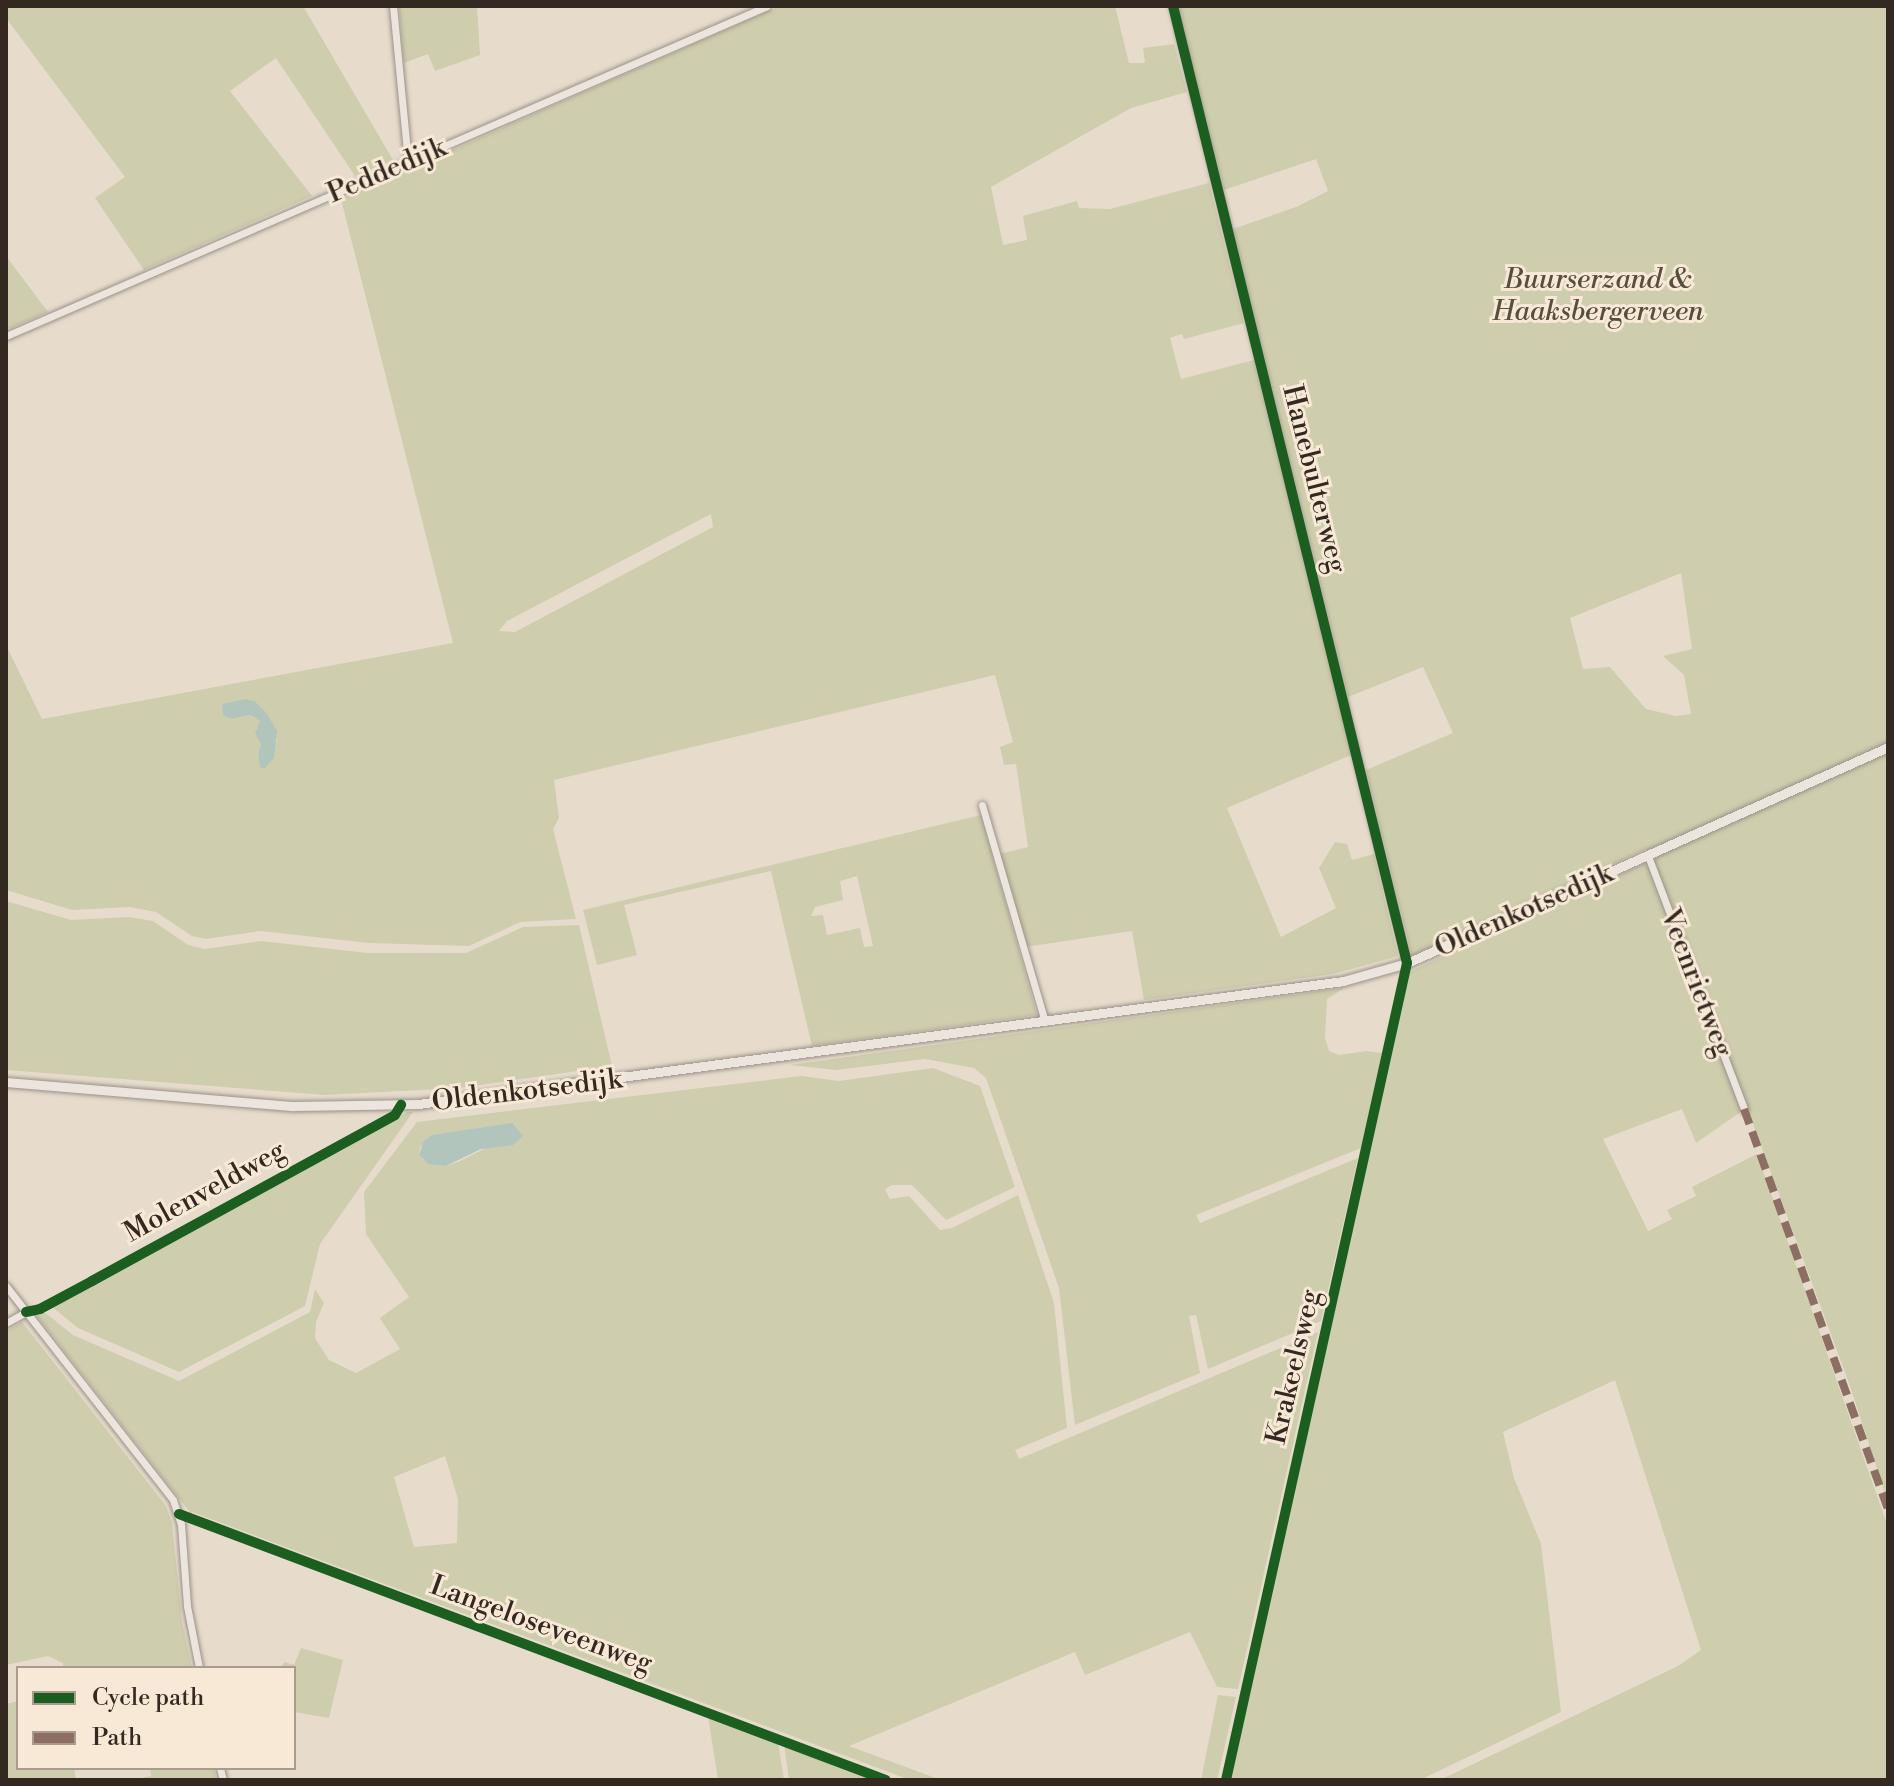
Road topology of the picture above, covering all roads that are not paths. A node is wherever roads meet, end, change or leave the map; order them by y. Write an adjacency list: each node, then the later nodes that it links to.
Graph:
1 (393, 6): 4 (street)
2 (767, 6): 4 (street, Peddedijk)
3 (1173, 6): 9 (street, Hanebulterweg)
4 (408, 162): 5 (street, Peddedijk)
5 (6, 336)
6 (1888, 747): 8 (street, Oldenkotsedijk)
7 (982, 805): 10 (street)
8 (1648, 856): 9 (street, Oldenkotsedijk); 12 (street, Veenrietweg)
9 (1407, 963): 10 (street, Oldenkotsedijk)
10 (1045, 1022): 11 (street, Oldenkotsedijk)
11 (6, 1082)
12 (1744, 1109)
13 (6, 1286): 14 (street)
14 (26, 1312): 15 (street); 16 (street)
15 (6, 1323)
16 (199, 1666)

